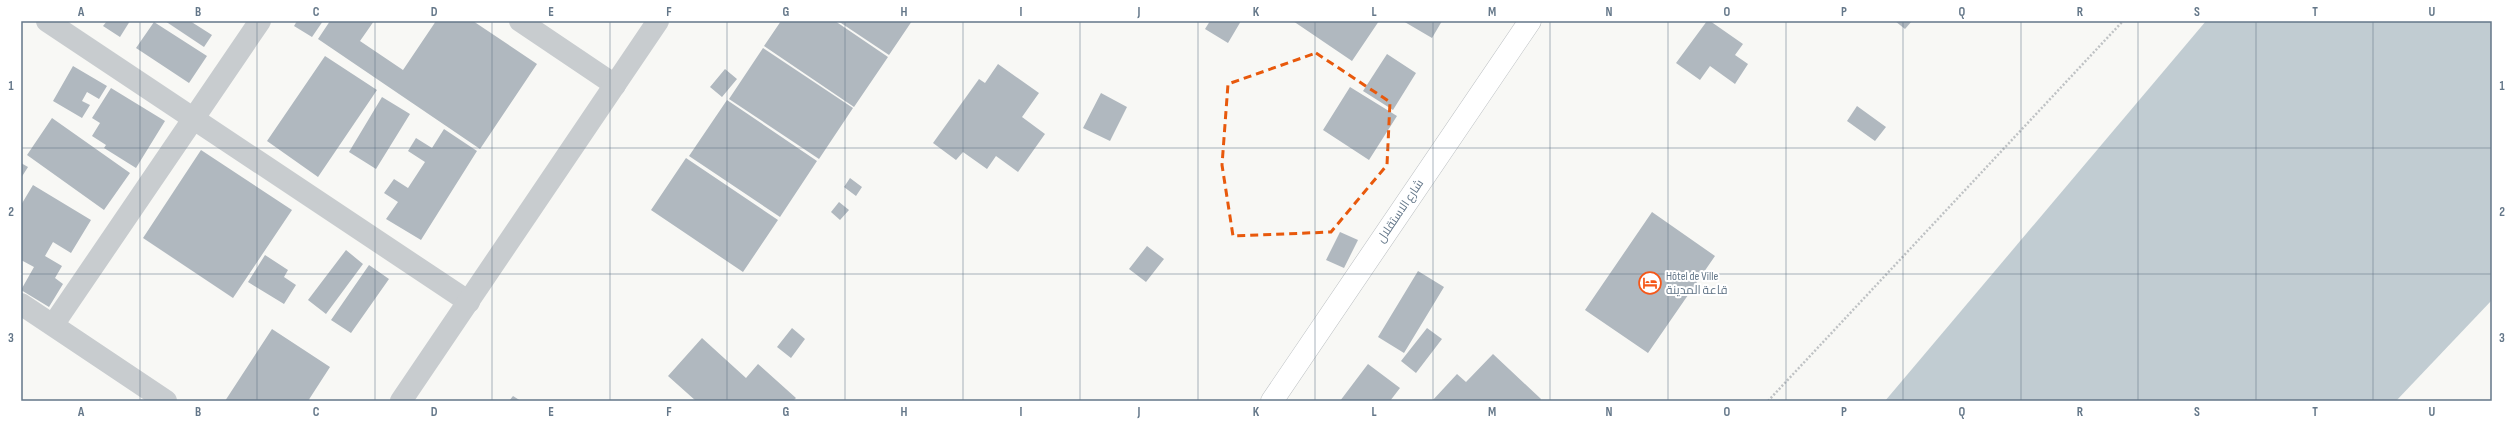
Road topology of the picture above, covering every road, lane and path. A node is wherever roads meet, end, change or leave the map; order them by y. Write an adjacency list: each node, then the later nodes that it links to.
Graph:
1 (47, 21): 8 (street)
2 (260, 21): 8 (street)
3 (520, 21): 7 (street)
4 (658, 21): 7 (street)
5 (1530, 21): 14 (highway, شارع الاستقلال)
6 (2124, 21): 15 (path)
7 (615, 84): 9 (street)
8 (193, 119): 9 (street); 11 (street)
9 (469, 302): 13 (street)
10 (21, 304): 11 (street)
11 (54, 326): 12 (street)
12 (166, 401)
13 (401, 401)
14 (1272, 401)
15 (1768, 401)

